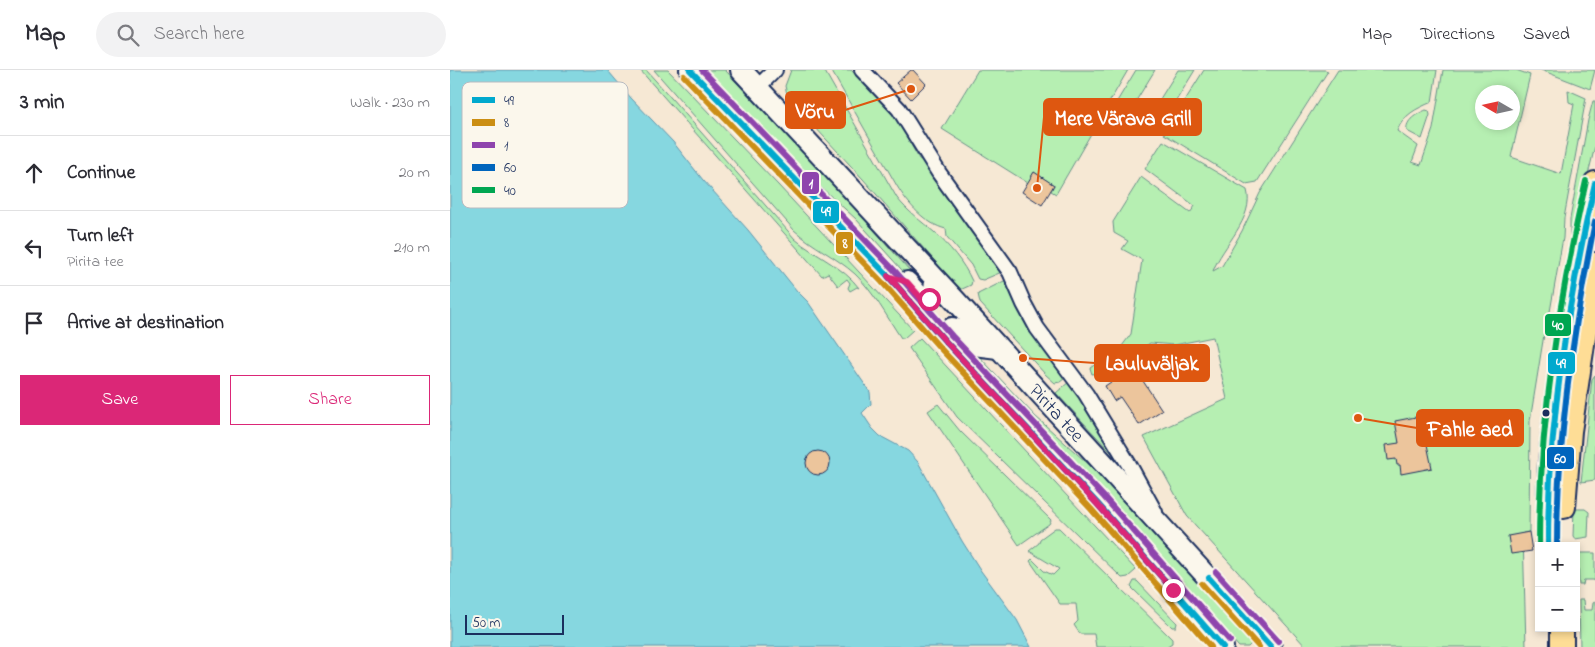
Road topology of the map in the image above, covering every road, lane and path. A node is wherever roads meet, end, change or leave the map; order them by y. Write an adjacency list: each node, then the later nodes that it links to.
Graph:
1 (690, 70): 8 (main road, Pirita tee)
2 (741, 70): 5 (main road, Pirita tee)
3 (775, 70): 5 (street)
4 (862, 70): 13 (street)
5 (758, 87): 9 (main road, Pirita tee)
6 (1595, 183): 10 (main road)
7 (1595, 264): 10 (main road)
8 (888, 276): 9 (main road); 11 (main road, Pirita tee)
9 (936, 280): 12 (main road, Pirita tee)
10 (1586, 287): 14 (main road); 15 (main road)
11 (946, 342): 12 (main road); 18 (main road, Pirita tee)
12 (998, 348): 13 (main road, Pirita tee)
13 (1165, 530): 19 (main road, Pirita tee)
14 (1548, 542)
15 (1562, 542)
16 (1548, 632): 20 (main road)
17 (1562, 632): 21 (main road)
18 (1223, 647)
19 (1271, 647)
20 (1548, 647)
21 (1562, 647)

